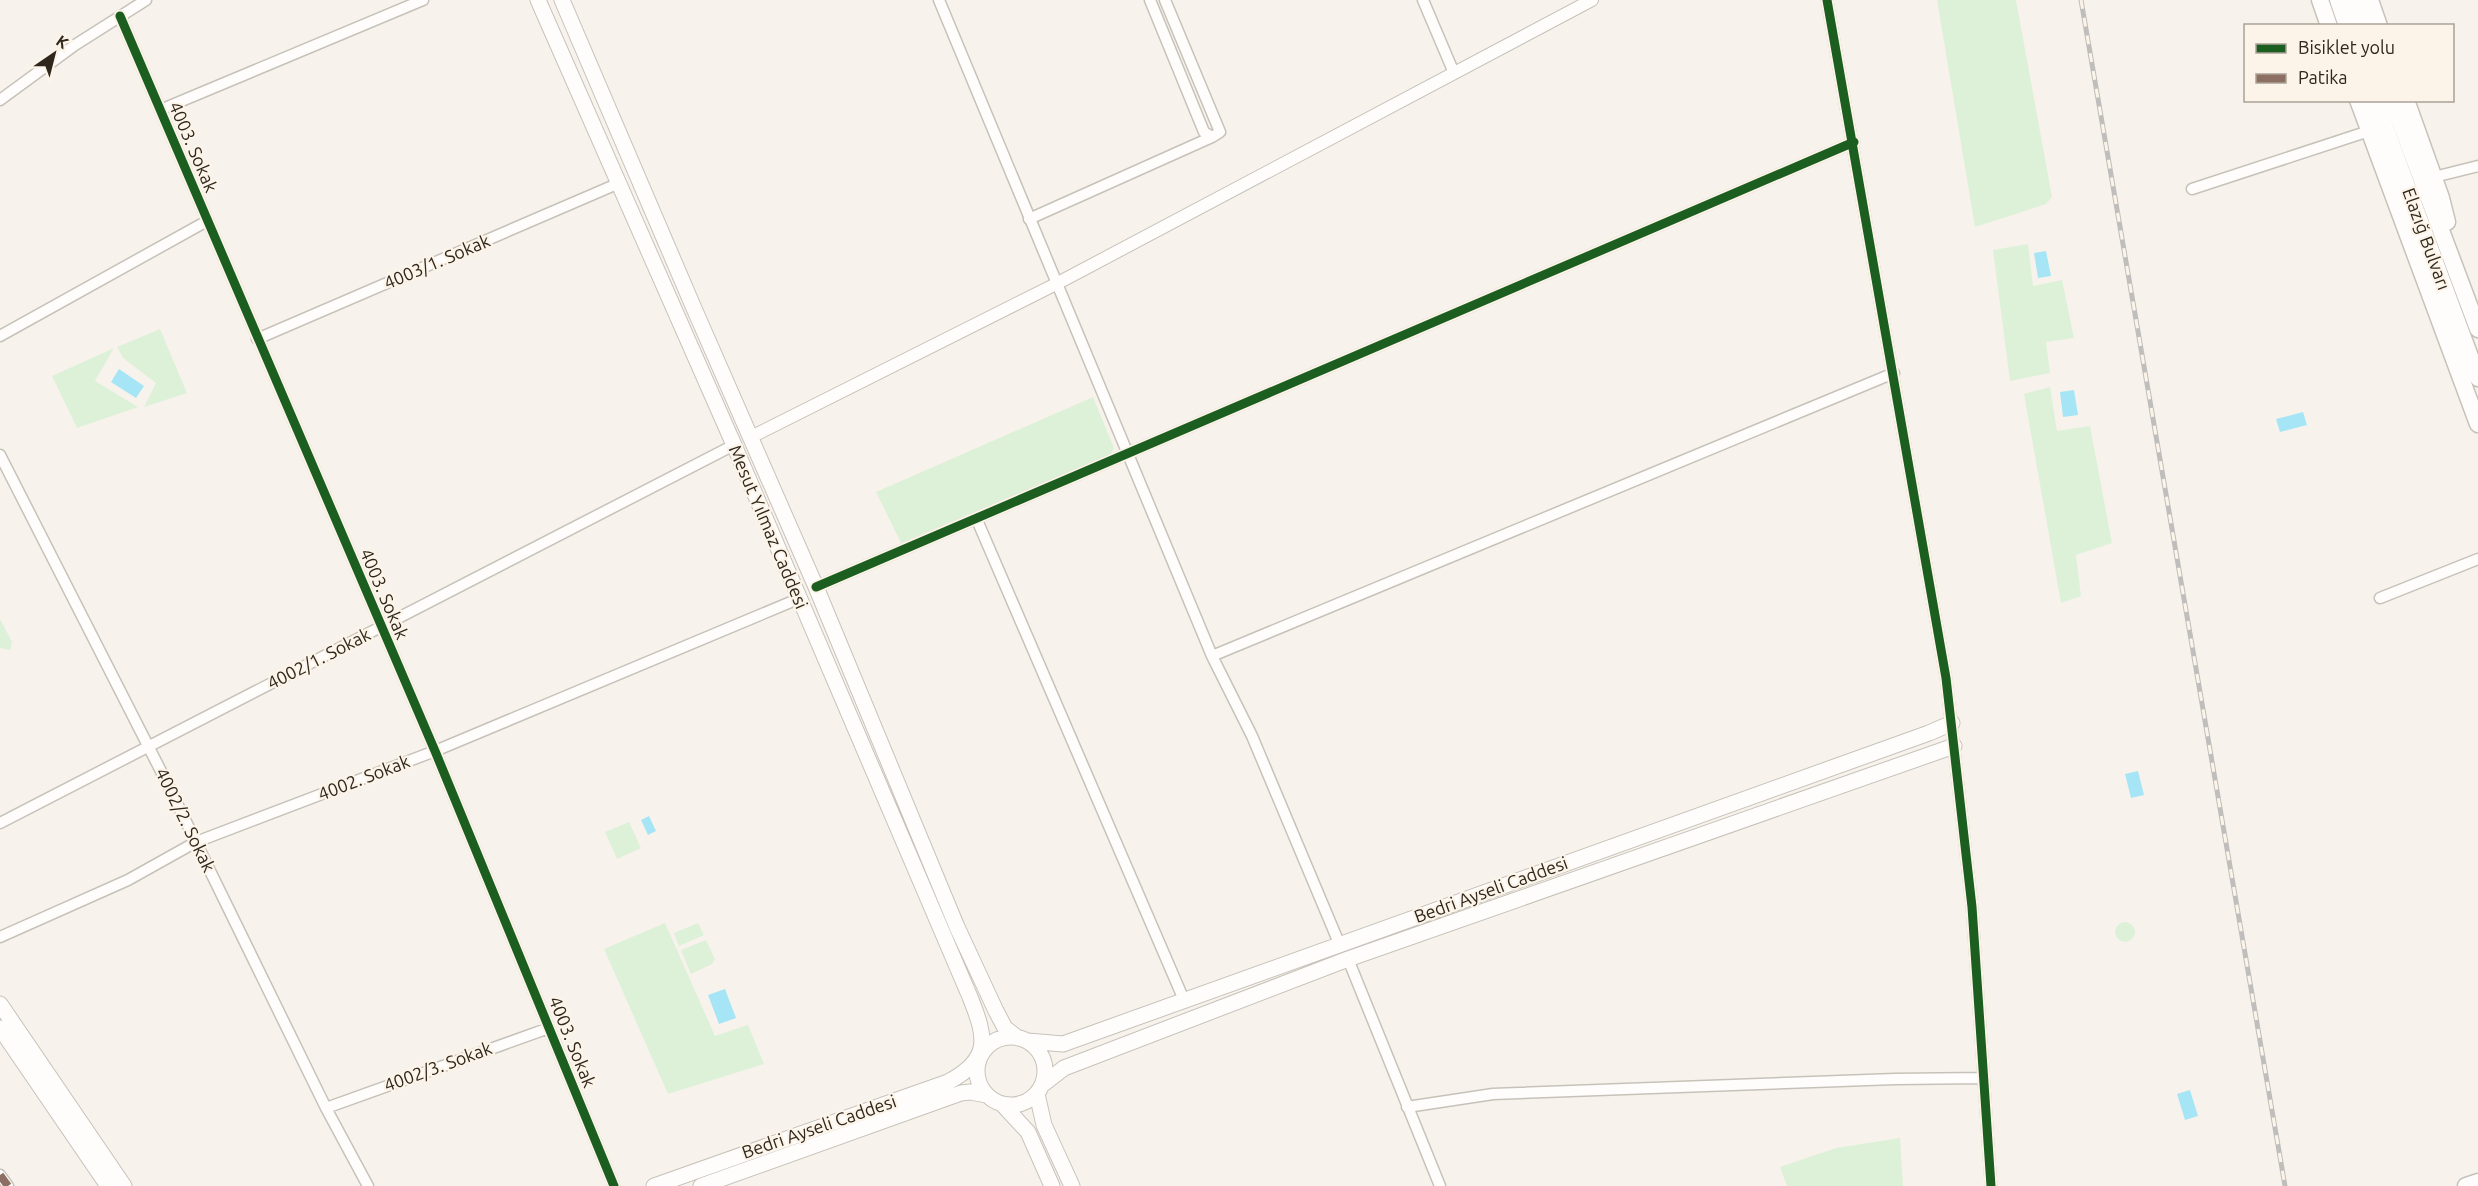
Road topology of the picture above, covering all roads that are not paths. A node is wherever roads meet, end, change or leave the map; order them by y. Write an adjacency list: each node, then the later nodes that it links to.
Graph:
1 (146, 0): 15 (street)
2 (423, 0): 26 (street)
3 (538, 0): 32 (main road, Mesut Yılmaz Caddesi)
4 (562, 0): 44 (main road, Mesut Yılmaz Caddesi)
5 (939, 0): 34 (street)
6 (1150, 0): 28 (street)
7 (1165, 0): 28 (street)
8 (1423, 0): 20 (street)
9 (1592, 0): 20 (street)
10 (1827, 0): 29 (street)
11 (2320, 0): 16 (main road)
12 (2338, 0): 17 (main road)
13 (2354, 0): 18 (main road)
14 (2370, 0): 19 (main road)
15 (120, 16): 21 (street); 26 (street, 4003. Sokak)
16 (2329, 24)
17 (2346, 24)
18 (2363, 24)
19 (2378, 24)
20 (1454, 73): 36 (street)
21 (0, 100)
22 (2359, 102): 27 (main road)
23 (2376, 102): 42 (main road, Elazığ Bulvarı)
24 (2393, 102): 37 (main road, Elazığ Bulvarı)
25 (2407, 102): 31 (main road)
26 (160, 110): 35 (street, 4003. Sokak)
27 (2369, 131): 33 (street); 43 (main road)
28 (1212, 137): 34 (street)
29 (1854, 142): 41 (street); 47 (street)
30 (2478, 166): 31 (street)
31 (2434, 177): 37 (main road)
32 (617, 184): 40 (street, 4003/1. Sokak); 45 (main road, Mesut Yılmaz Caddesi)
33 (2192, 189)
34 (1029, 219): 36 (street)
35 (207, 221): 39 (street); 40 (street, 4003. Sokak)
36 (1056, 284): 44 (street); 47 (street)
37 (2467, 298): 38 (main road, Elazığ Bulvarı)
38 (2478, 329)
39 (0, 336)
40 (257, 339): 53 (street, 4003. Sokak)
41 (1894, 373): 54 (street); 55 (street)
42 (2478, 378)
43 (2478, 424)
44 (751, 437): 50 (main road, Mesut Yılmaz Caddesi)
45 (734, 445): 51 (main road, Mesut Yılmaz Caddesi); 53 (street, 4002/1. Sokak)
46 (0, 455): 56 (street, 4002/2. Sokak)
47 (1130, 455): 48 (street); 54 (street)
48 (977, 520): 50 (street); 64 (street)
49 (2478, 559): 52 (street)
50 (816, 587): 68 (main road, Mesut Yılmaz Caddesi)
51 (798, 598): 58 (street, 4002. Sokak); 69 (main road, Mesut Yılmaz Caddesi)
52 (2380, 598)
53 (381, 628): 56 (street, 4002/1. Sokak); 58 (street, 4003. Sokak)
54 (1212, 656): 62 (street)
55 (1952, 723): 57 (street); 62 (main road, Bedri Ayseli Caddesi)
56 (148, 746): 59 (street, 4002/1. Sokak); 60 (street, 4002/2. Sokak)
57 (1954, 746): 63 (main road, Bedri Ayseli Caddesi); 70 (street)
58 (435, 751): 60 (street, 4002. Sokak); 67 (street, 4003. Sokak)
59 (0, 824)
60 (196, 842): 61 (street, 4002. Sokak); 75 (street, 4002/2. Sokak)
61 (0, 937)
62 (1339, 943): 64 (main road, Bedri Ayseli Caddesi)
63 (1348, 959): 71 (main road, Bedri Ayseli Caddesi); 74 (street)
64 (1184, 1000): 68 (main road, Bedri Ayseli Caddesi)
65 (0, 1004): 80 (main road)
66 (0, 1028): 79 (main road)
67 (549, 1028): 75 (street, 4002/3. Sokak); 82 (street, 4003. Sokak)
68 (1023, 1040): 69 (main road); 71 (main road)
69 (979, 1058): 72 (main road); 83 (main road, Bedri Ayseli Caddesi)
70 (1983, 1078): 74 (street); 88 (street)
71 (1040, 1089): 73 (main road); 86 (main road)
72 (987, 1095): 73 (main road); 84 (main road, Bedri Ayseli Caddesi)
73 (1002, 1104): 85 (main road)
74 (1407, 1107): 87 (street)
75 (327, 1108): 81 (street, 4002/2. Sokak)
76 (0, 1175): 78 (street)
77 (2478, 1182): 89 (main road)
78 (8, 1186)
79 (108, 1186)
80 (124, 1186)
81 (368, 1186)
82 (614, 1186)
83 (654, 1186)
84 (701, 1186)
85 (1052, 1186)
86 (1072, 1186)
87 (1440, 1186)
88 (1991, 1186)
89 (2466, 1186)

